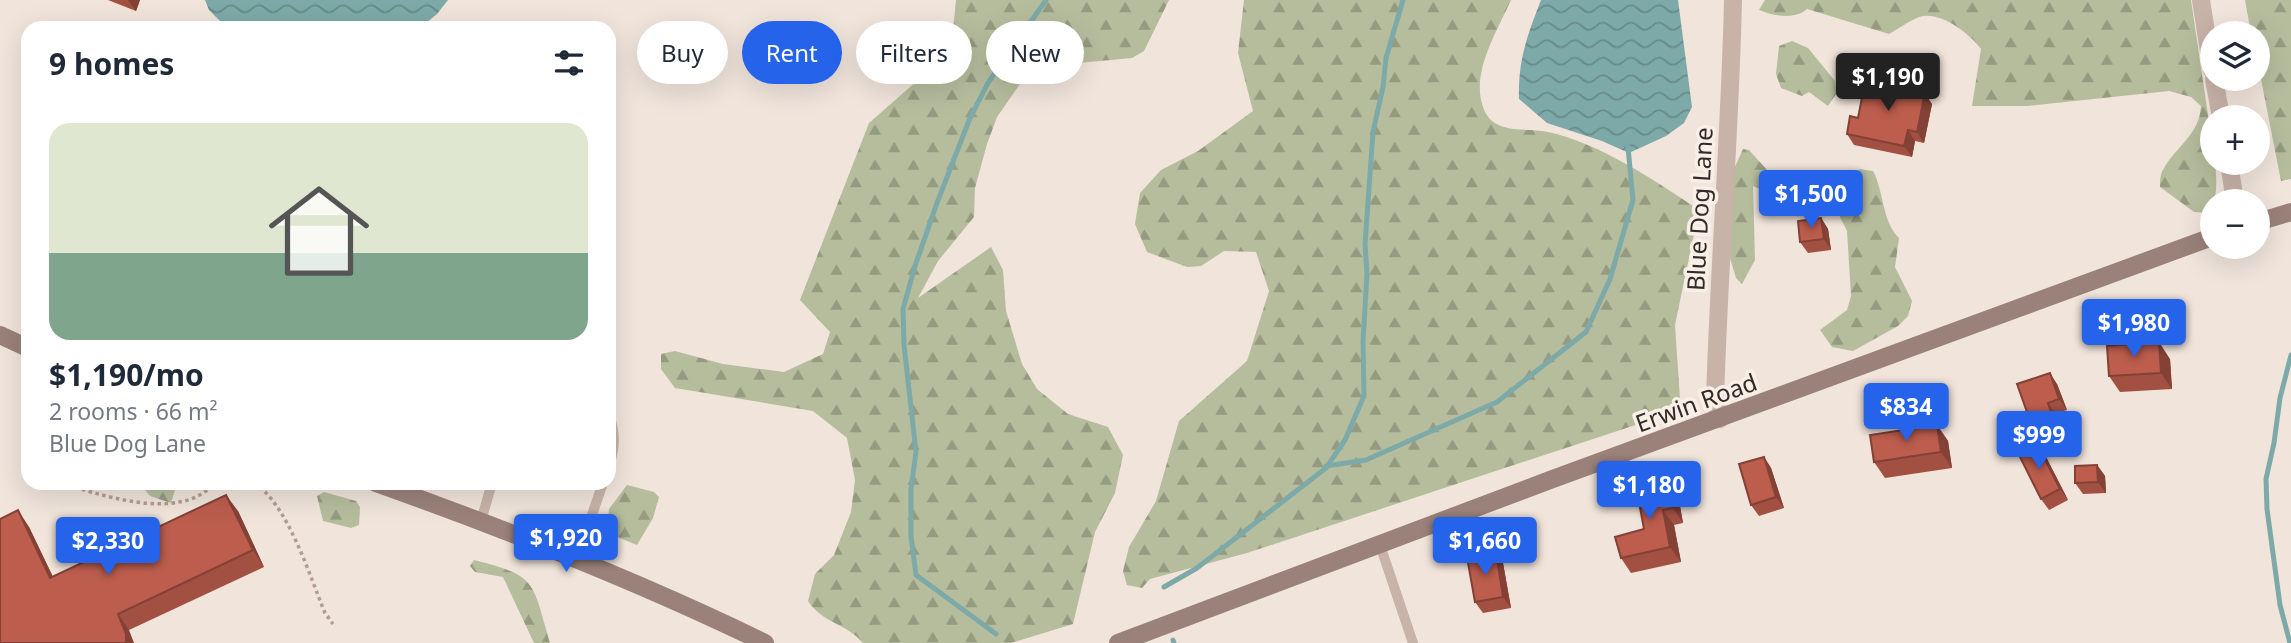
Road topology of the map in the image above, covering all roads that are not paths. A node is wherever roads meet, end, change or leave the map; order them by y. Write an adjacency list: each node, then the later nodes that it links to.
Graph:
1 (1733, 0): 9 (street, Blue Dog Lane)
2 (2201, 0): 3 (street)
3 (2204, 21)
4 (2291, 212): 5 (main road)
5 (2270, 218)
6 (2200, 241): 9 (main road, Erwin Road)
7 (0, 335): 8 (main road)
8 (21, 345)
9 (1720, 419): 14 (main road, Erwin Road)
10 (395, 490): 13 (main road)
11 (490, 490): 13 (lane)
12 (601, 490): 15 (lane)
13 (481, 521): 15 (main road)
14 (1380, 545): 17 (main road, Erwin Road); 18 (lane)
15 (577, 558): 16 (main road)
16 (765, 643)
17 (1118, 643)
18 (1413, 643)

